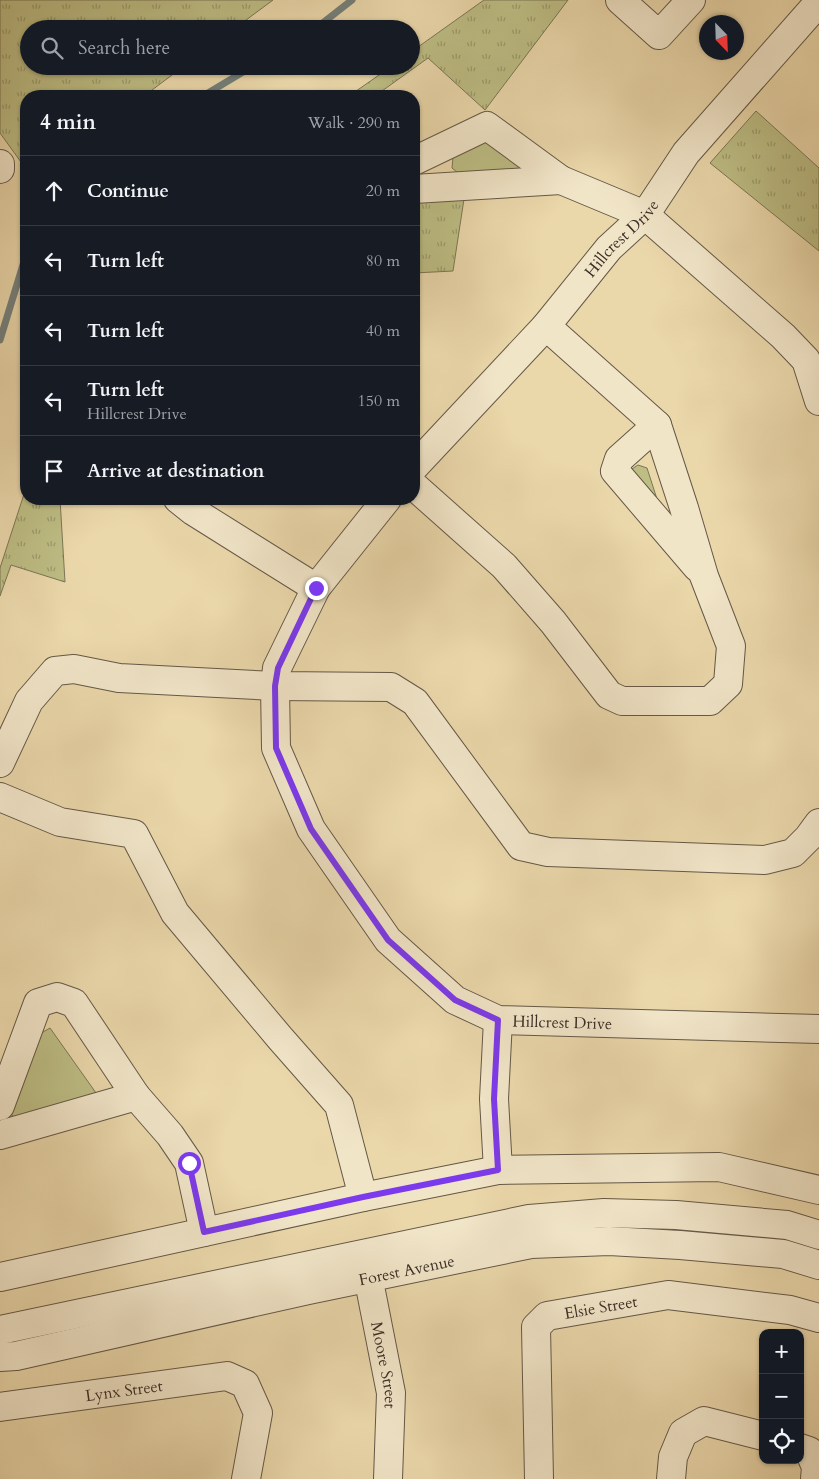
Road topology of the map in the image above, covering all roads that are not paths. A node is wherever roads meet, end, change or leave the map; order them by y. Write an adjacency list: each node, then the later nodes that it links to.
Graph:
1 (620, 0): 2 (street)
2 (692, 0)
3 (819, 2): 9 (street, Hillcrest Drive)
4 (420, 158): 7 (street)
5 (0, 164): 6 (street)
6 (0, 169)
7 (561, 180): 8 (street); 9 (street)
8 (420, 189)
9 (645, 215): 10 (street, Hillcrest Drive); 11 (street)
10 (546, 326): 12 (street); 13 (street, Hillcrest Drive)
11 (819, 401)
12 (657, 425): 17 (street); 17 (street)
13 (420, 461)
14 (420, 491): 17 (street)
15 (186, 505): 18 (street)
16 (382, 505): 18 (street, Hillcrest Drive)
17 (704, 576)
18 (316, 588): 19 (street, Hillcrest Drive)
19 (275, 686): 20 (street); 22 (street); 23 (street, Hillcrest Drive)
20 (0, 763)
21 (0, 797): 30 (street)
22 (819, 823)
23 (498, 1020): 24 (street, Hillcrest Drive); 28 (street)
24 (819, 1029)
25 (136, 1096): 26 (street); 27 (street); 31 (street)
26 (0, 1106)
27 (0, 1135)
28 (498, 1170): 29 (street); 30 (street)
29 (819, 1190)
30 (363, 1197): 31 (street)
31 (204, 1232): 35 (street)
32 (819, 1235): 34 (street, Forest Avenue)
33 (819, 1265): 34 (street, Forest Avenue)
34 (366, 1266): 37 (street, Forest Avenue); 38 (street, Forest Avenue); 43 (street, Moore Street)
35 (0, 1277)
36 (819, 1318): 44 (street, Elsie Street)
37 (0, 1330)
38 (0, 1357)
39 (0, 1407): 42 (street, Lynx Street)
40 (759, 1435): 45 (street)
41 (804, 1449): 46 (street)
42 (246, 1479)
43 (388, 1479)
44 (539, 1479)
45 (671, 1479)
46 (815, 1479)

